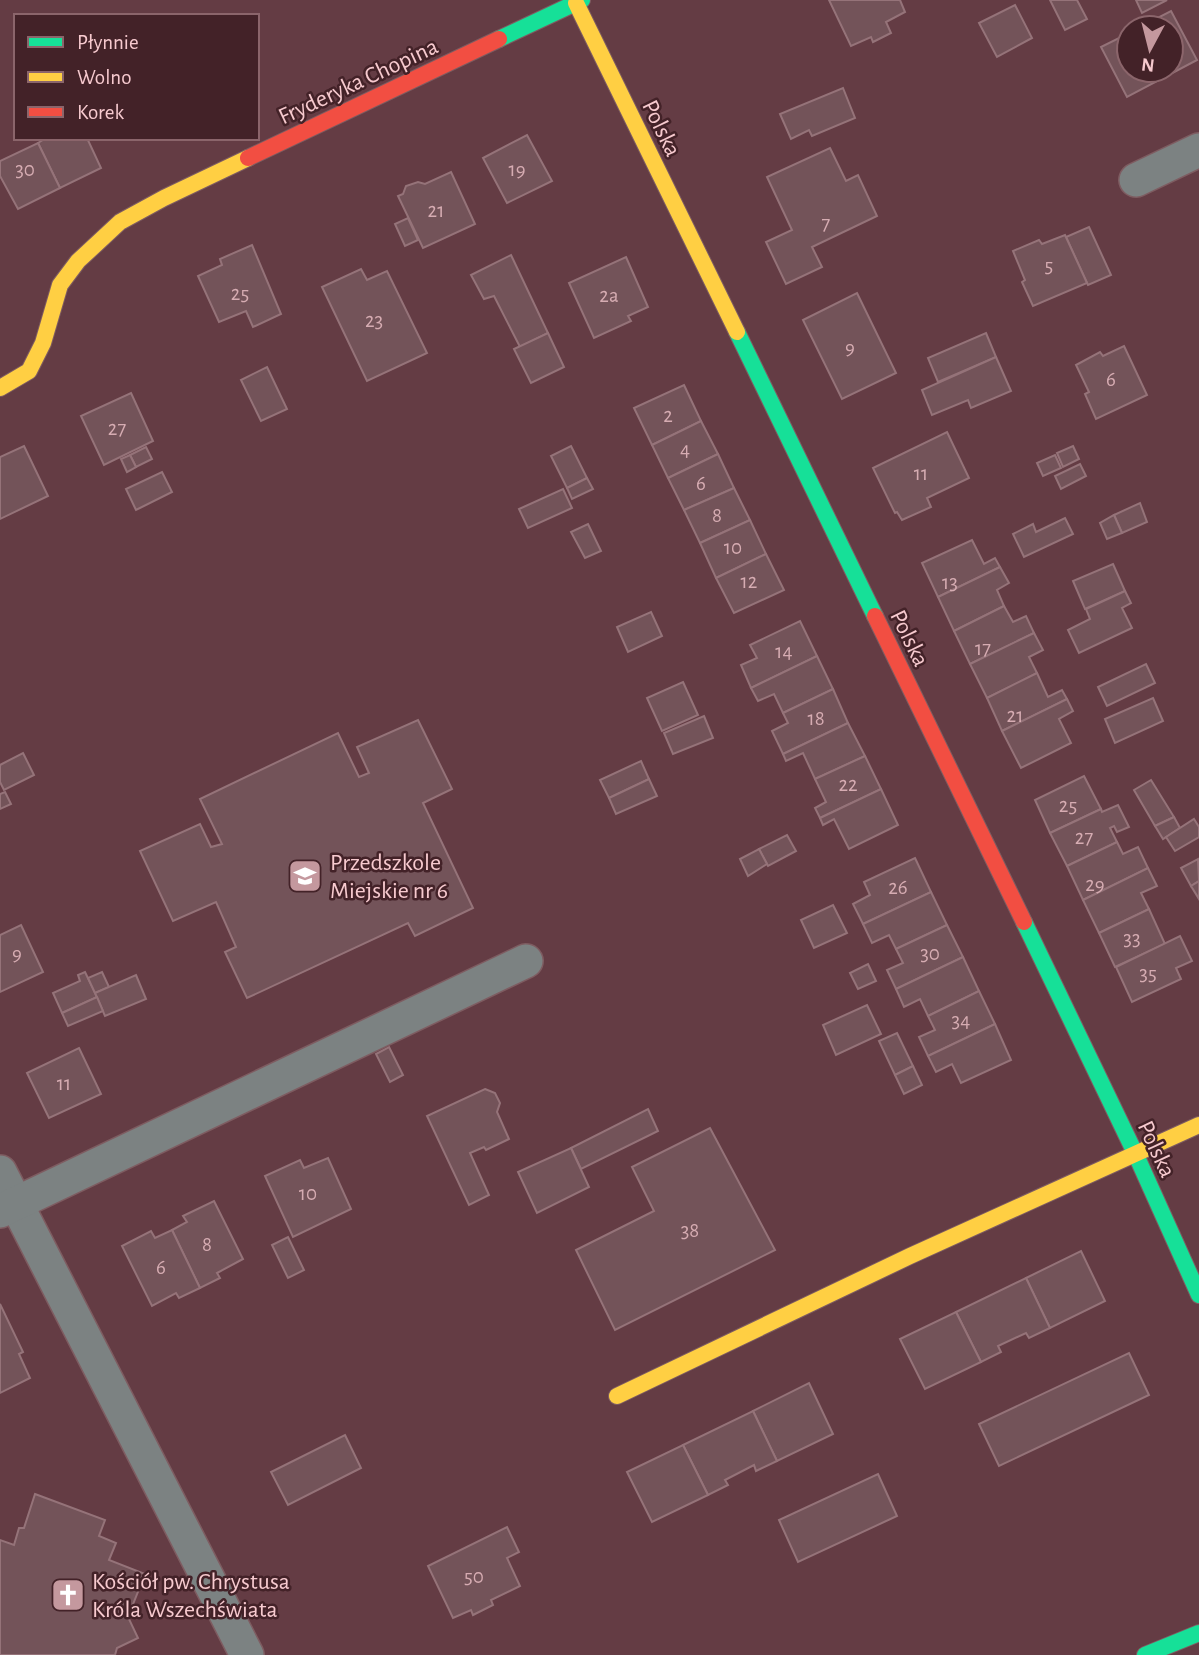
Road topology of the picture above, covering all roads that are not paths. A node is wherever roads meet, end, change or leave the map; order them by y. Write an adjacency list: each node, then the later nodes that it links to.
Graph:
1 (579, 1): 4 (street, Fryderyka Chopina); 7 (street, Polska)
2 (1199, 150): 3 (street)
3 (1136, 180)
4 (0, 388)
5 (526, 961): 9 (street)
6 (1199, 1125): 7 (street)
7 (1136, 1155): 10 (street, Polska); 11 (street)
8 (0, 1172): 9 (street)
9 (8, 1208): 13 (street)
10 (1199, 1296)
11 (617, 1396)
12 (1199, 1633): 14 (street)
13 (247, 1655)
14 (1145, 1655)

